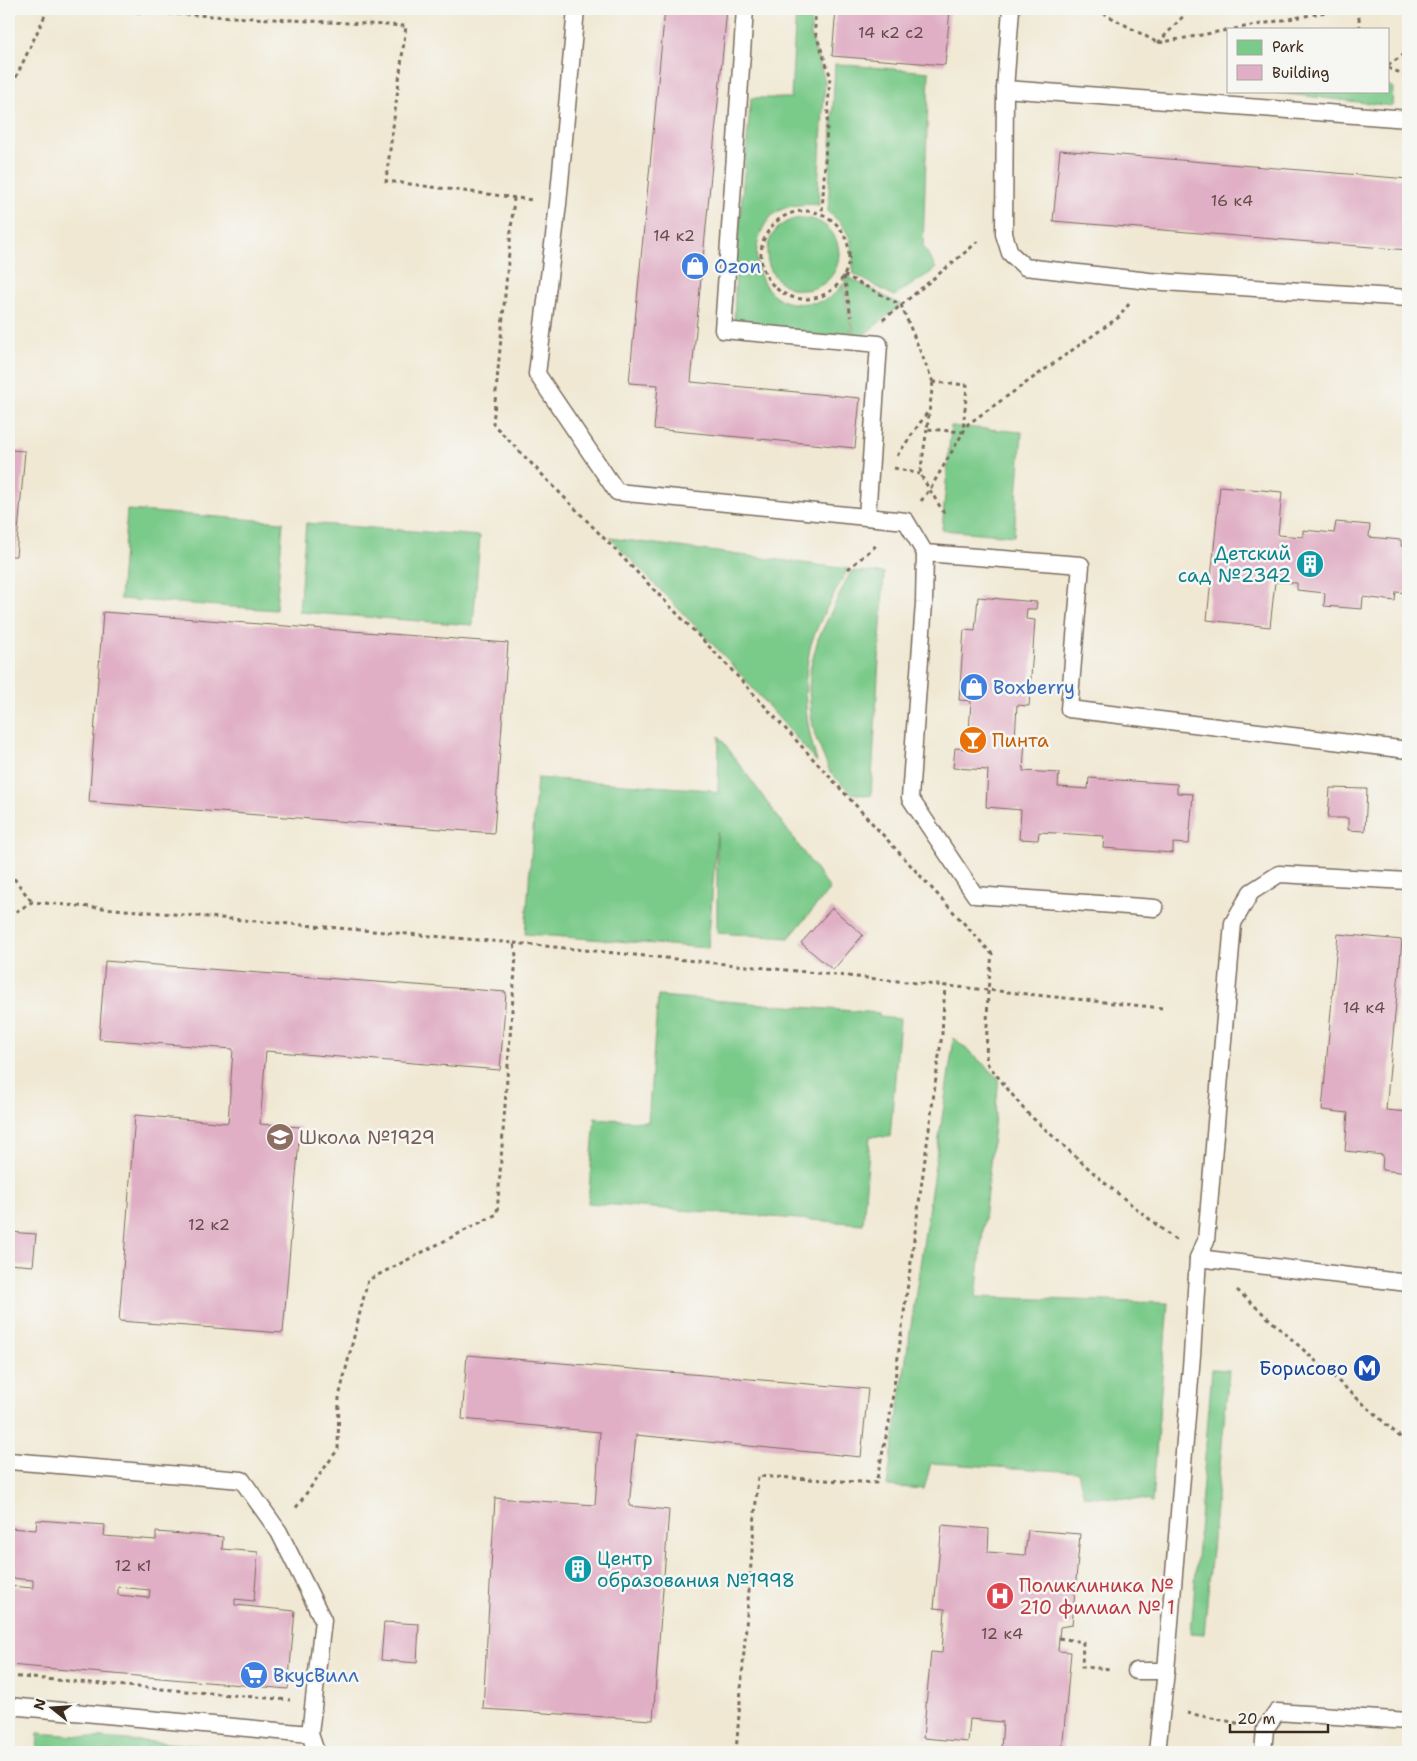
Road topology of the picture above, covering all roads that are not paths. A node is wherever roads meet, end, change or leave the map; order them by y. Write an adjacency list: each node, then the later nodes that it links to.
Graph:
1 (576, 9): 7 (lane)
2 (745, 9): 7 (lane)
3 (1010, 9): 4 (lane)
4 (1005, 89): 5 (lane); 6 (lane)
5 (1408, 119)
6 (1408, 298)
7 (868, 517): 8 (lane)
8 (925, 553): 9 (lane); 11 (lane)
9 (1408, 750)
10 (1408, 880): 12 (lane)
11 (1155, 908)
12 (1198, 1258): 13 (lane); 16 (lane)
13 (1408, 1283)
14 (9, 1461): 19 (lane)
15 (1136, 1670): 16 (lane)
16 (1166, 1671): 21 (lane)
17 (9, 1706): 19 (lane)
18 (1408, 1721): 22 (lane)
19 (310, 1734): 20 (lane)
20 (316, 1752)
21 (1157, 1752)
22 (1263, 1752)

